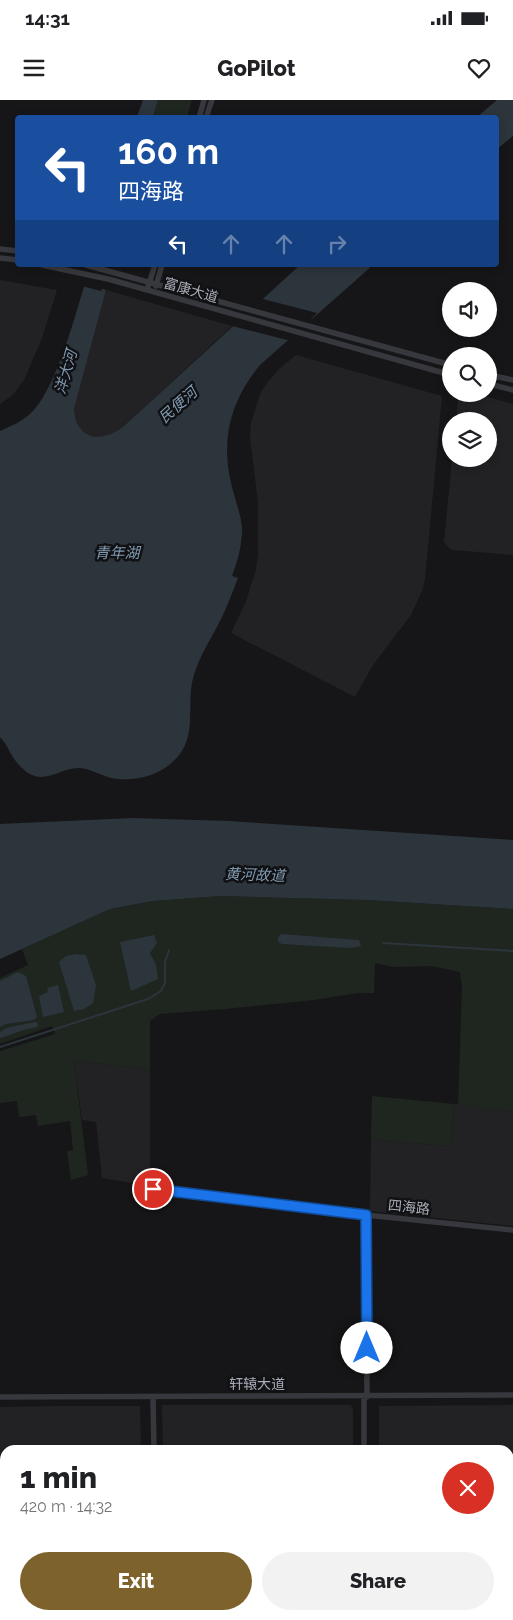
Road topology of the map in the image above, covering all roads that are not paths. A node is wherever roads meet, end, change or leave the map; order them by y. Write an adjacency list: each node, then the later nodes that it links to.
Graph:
1 (204, 100): 3 (street)
2 (212, 100): 4 (street)
3 (200, 115)
4 (207, 115)
5 (0, 249): 6 (street)
6 (15, 251)
7 (0, 258): 8 (street)
8 (15, 260)
9 (51, 267): 15 (street, 富康大道)
10 (94, 267): 13 (street, 富康大道)
11 (154, 267): 13 (street)
12 (161, 267): 14 (street)
13 (150, 282): 14 (street, 富康大道); 15 (street)
14 (157, 284): 16 (street); 17 (street, 富康大道)
15 (148, 290): 16 (street, 富康大道)
16 (154, 292): 18 (street, 富康大道)
17 (193, 294): 18 (street); 19 (street, 富康大道)
18 (190, 303): 20 (street, 富康大道)
19 (442, 363)
20 (442, 373)
21 (497, 377): 22 (street)
22 (513, 380)
23 (497, 386): 24 (street)
24 (513, 390)
25 (153, 1189): 26 (street, 四海路)
26 (366, 1215): 27 (street, 四海路); 31 (street)
27 (513, 1230)
28 (513, 1395): 31 (street, 轩辕大道)
29 (0, 1396): 30 (street, 轩辕大道)
30 (152, 1396): 31 (street, 轩辕大道); 32 (street)
31 (365, 1397): 33 (street)
32 (154, 1445)
33 (364, 1445)

